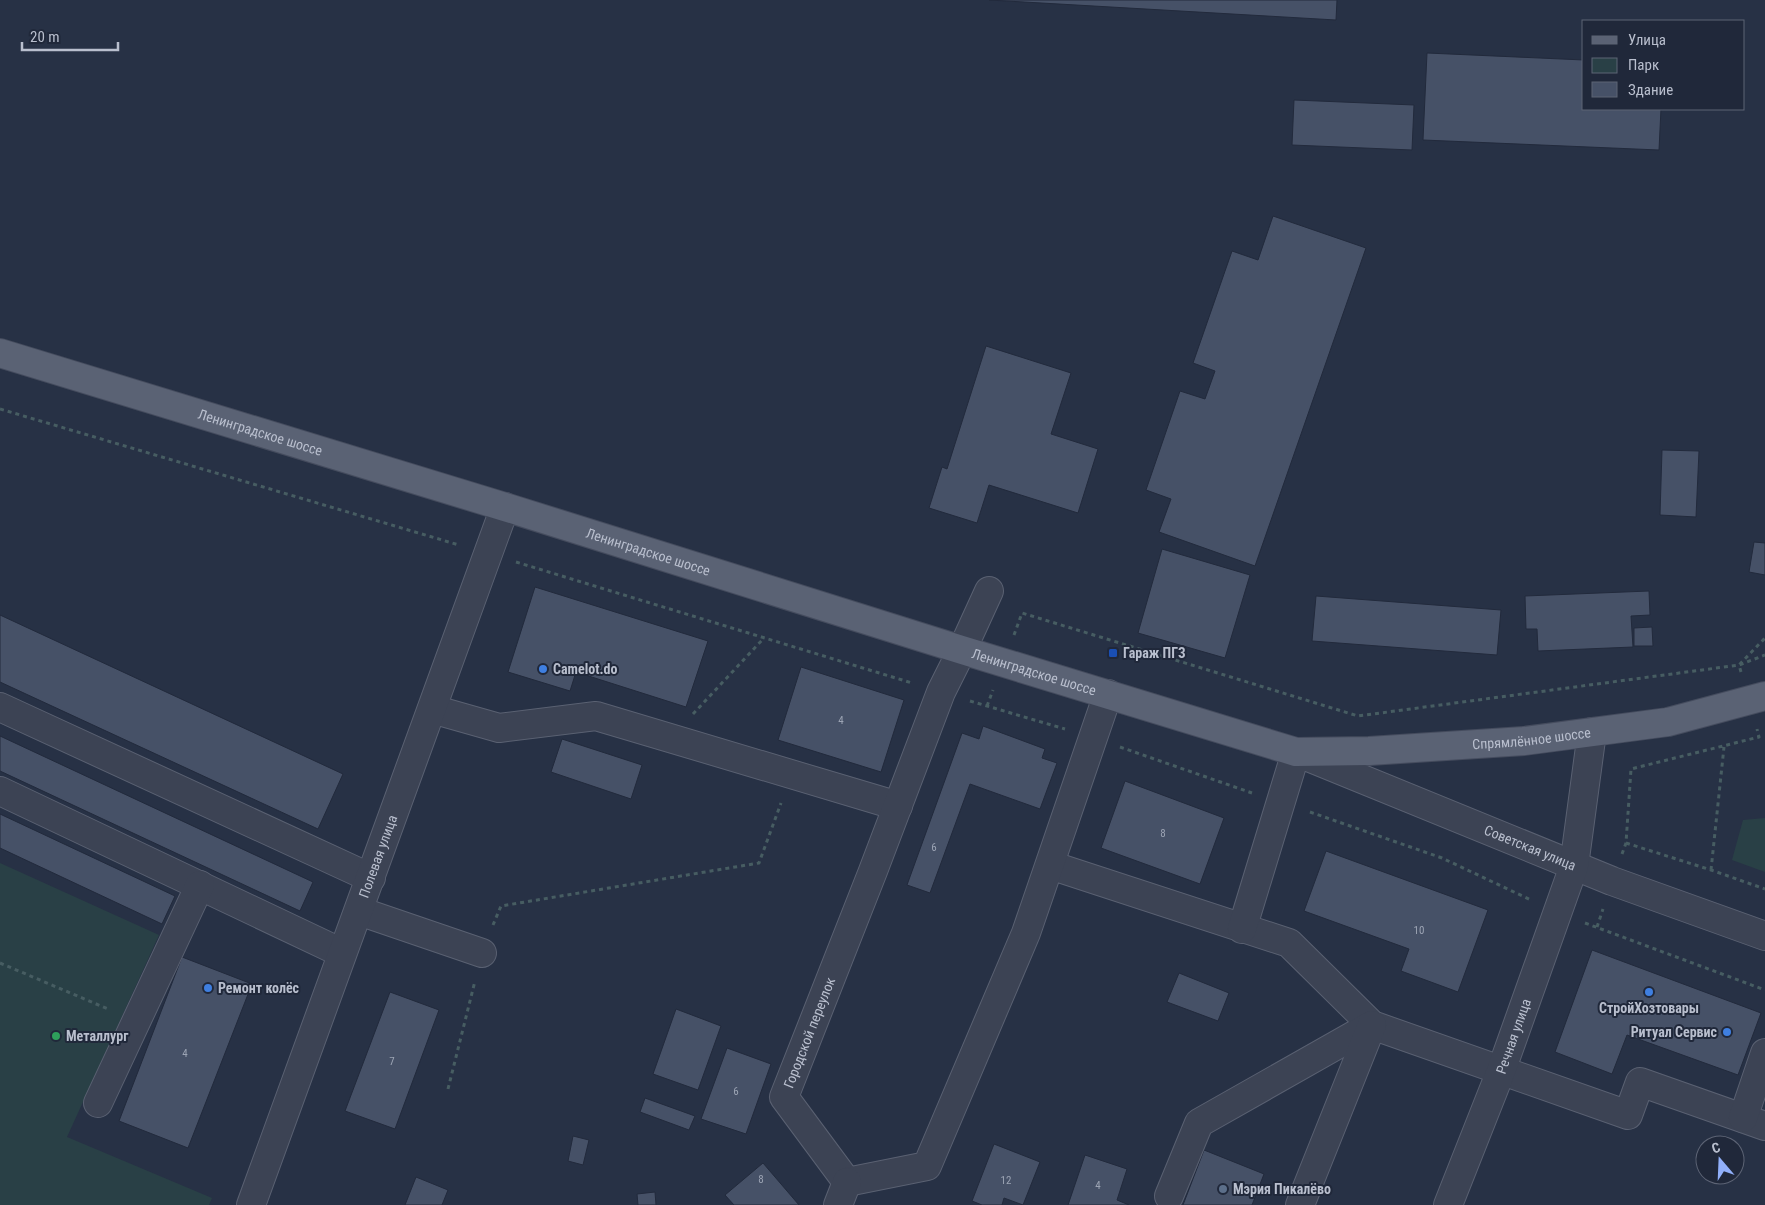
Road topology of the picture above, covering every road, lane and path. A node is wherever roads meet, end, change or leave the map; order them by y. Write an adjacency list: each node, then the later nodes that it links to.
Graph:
1 (0, 353): 3 (main road, Ленинградское шоссе)
2 (0, 409): 4 (path)
3 (506, 507): 4 (street, Полевая улица); 9 (main road, Ленинградское шоссе)
4 (488, 554): 7 (path); 16 (street, Полевая улица)
5 (989, 591): 9 (street)
6 (1022, 613): 11 (path)
7 (764, 638): 12 (path); 19 (path)
8 (1765, 638): 11 (path)
9 (962, 650): 12 (street); 13 (main road, Ленинградское шоссе)
10 (1765, 655): 11 (path)
11 (1739, 665)
12 (941, 692): 20 (path); 26 (street)
13 (1108, 694): 20 (street); 22 (main road, Ленинградское шоссе)
14 (1765, 696): 17 (main road, Спрямлённое шоссе)
15 (0, 707): 30 (street)
16 (432, 709): 19 (street); 30 (street, Полевая улица)
17 (1592, 732): 22 (main road, Спрямлённое шоссе); 28 (street, Речная улица)
18 (1759, 737): 21 (path)
19 (671, 738): 23 (street)
20 (1093, 738): 25 (path); 27 (street)
21 (1724, 747): 29 (path); 29 (path)
22 (1296, 752): 25 (street); 28 (street, Советская улица)
23 (791, 774): 26 (street); 38 (path)
24 (0, 791): 31 (street)
25 (1281, 803): 34 (path); 35 (street)
26 (898, 806): 48 (street, Городской переулок)
27 (1050, 865): 35 (street); 48 (street, Городской переулок)
28 (1574, 866): 34 (street, Речная улица); 36 (street, Советская улица)
29 (1711, 870): 32 (path)
30 (371, 878): 33 (street, Полевая улица)
31 (200, 885): 37 (street); 41 (street)
32 (1765, 889)
33 (360, 911): 37 (street, Полевая улица); 38 (street)
34 (1557, 913): 40 (path); 44 (street, Речная улица)
35 (1242, 929): 42 (street)
36 (1765, 936)
37 (342, 953): 50 (street, Полевая улица)
38 (482, 953): 45 (path)
39 (0, 963): 41 (path)
40 (1765, 990)
41 (136, 1021): 46 (street)
42 (1372, 1025): 44 (street); 49 (street); 51 (street)
43 (1765, 1053): 47 (street)
44 (1501, 1071): 47 (street); 52 (street, Речная улица)
45 (448, 1089)
46 (98, 1103)
47 (1754, 1122)
48 (843, 1194)
49 (1169, 1196)
50 (251, 1205)
51 (1300, 1205)
52 (1448, 1205)

